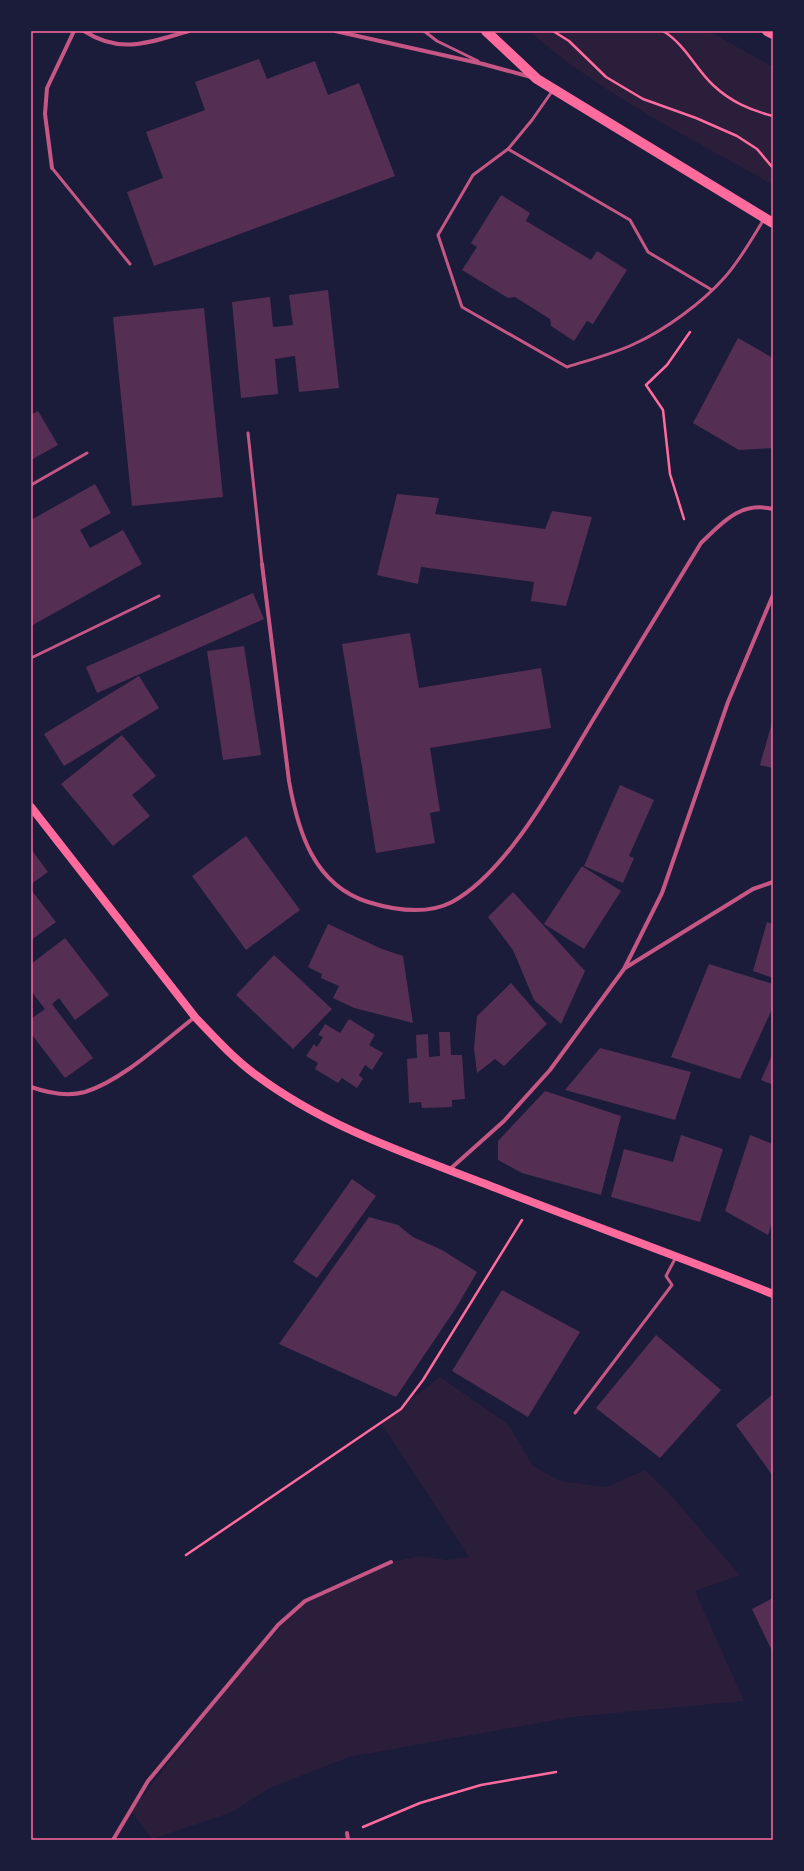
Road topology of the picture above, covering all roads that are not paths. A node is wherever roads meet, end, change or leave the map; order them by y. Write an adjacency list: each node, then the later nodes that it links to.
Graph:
1 (74, 31): 13 (street)
2 (84, 31): 3 (street)
3 (189, 31)
4 (334, 31): 9 (street)
5 (424, 31): 9 (lane)
6 (486, 31): 10 (main road)
7 (767, 31): 8 (main road)
8 (773, 34)
9 (483, 64): 10 (street)
10 (537, 79): 11 (main road)
11 (553, 90): 12 (lane); 14 (main road)
12 (508, 149): 16 (lane); 16 (lane)
13 (52, 168): 15 (lane)
14 (769, 220): 16 (lane)
15 (130, 264)
16 (712, 290)
17 (248, 433): 21 (lane)
18 (87, 453): 19 (lane)
19 (31, 485)
20 (773, 509): 21 (street)
21 (262, 564)
22 (773, 595): 27 (street)
23 (159, 596): 24 (lane)
24 (31, 658)
25 (31, 807): 28 (main road)
26 (773, 882): 27 (street)
27 (624, 969): 30 (street)
28 (195, 1017): 29 (street); 30 (main road)
29 (31, 1086)
30 (449, 1170): 31 (main road)
31 (677, 1256): 32 (main road); 33 (lane)
32 (773, 1294)
33 (574, 1413)
34 (392, 1562): 36 (street)
35 (346, 1833): 37 (street)
36 (114, 1840)
37 (348, 1840)

